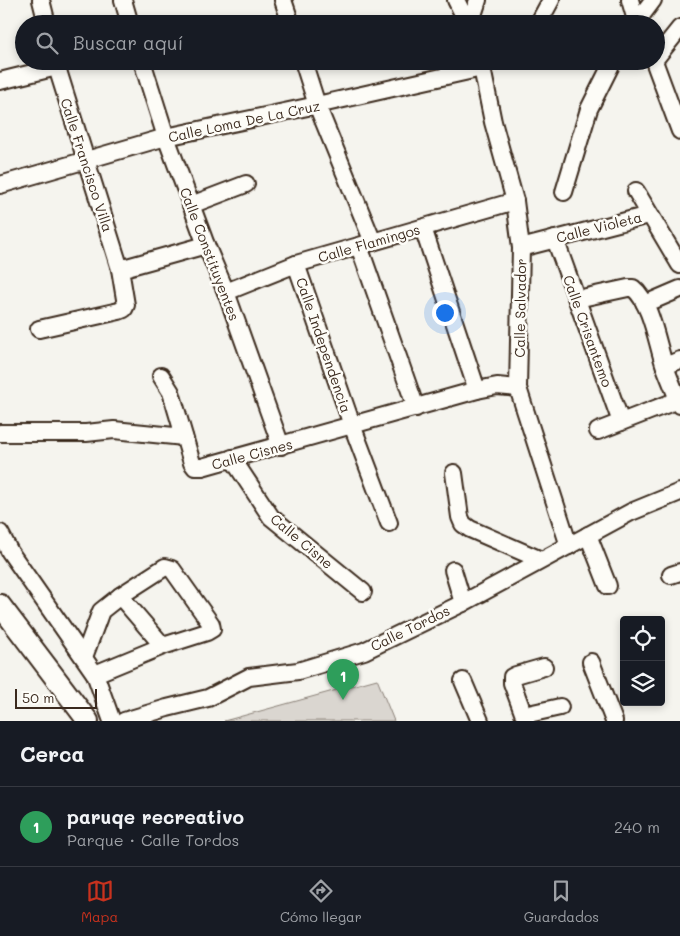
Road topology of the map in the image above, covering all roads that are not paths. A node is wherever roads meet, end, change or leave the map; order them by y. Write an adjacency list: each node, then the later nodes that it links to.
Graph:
1 (41, 0): 9 (street)
2 (123, 0): 10 (street)
3 (282, 0): 11 (street)
4 (456, 0): 12 (street)
5 (478, 0): 13 (street)
6 (551, 0): 14 (street)
7 (630, 0): 15 (street)
8 (652, 0): 16 (street)
9 (44, 15)
10 (127, 15)
11 (288, 15)
12 (464, 15)
13 (472, 15)
14 (543, 15)
15 (634, 15)
16 (642, 15)
17 (680, 28): 18 (street)
18 (665, 47)
19 (36, 70): 27 (street)
20 (58, 70): 31 (street, Calle Francisco Villa)
21 (145, 70): 30 (street, Calle Constituyentes)
22 (306, 70): 28 (street)
23 (456, 70): 28 (street, Calle Loma De La Cruz)
24 (485, 70): 36 (street, Calle Salvador)
25 (608, 70): 35 (street)
26 (657, 70): 29 (street)
27 (0, 81)
28 (317, 105): 30 (street, Calle Loma De La Cruz); 41 (street)
29 (680, 131)
30 (166, 137): 31 (street, Calle Loma De La Cruz); 37 (street, Calle Constituyentes)
31 (85, 161): 33 (street, Calle Loma De La Cruz); 46 (street, Calle Francisco Villa)
32 (246, 184): 37 (street)
33 (0, 185)
34 (636, 190): 38 (street)
35 (564, 192)
36 (515, 201): 39 (street, Calle Flamingos); 43 (street, Calle Salvador)
37 (192, 205): 42 (street, Calle Constituyentes)
38 (649, 215): 40 (street, Calle Violeta); 45 (street, Calle Violeta)
39 (423, 228): 41 (street, Calle Flamingos); 55 (street)
40 (555, 238): 43 (street, Calle Violeta); 49 (street, Calle Crisantemo)
41 (366, 244): 44 (street, Calle Flamingos); 57 (street)
42 (206, 245): 46 (street); 48 (street, Calle Constituyentes)
43 (521, 248): 54 (street, Calle Salvador)
44 (296, 264): 48 (street, Calle Flamingos); 59 (street, Calle Independencia)
45 (680, 265)
46 (120, 268): 51 (street, Calle Francisco Villa)
47 (680, 289): 50 (street)
48 (226, 292): 63 (street, Calle Constituyentes)
49 (576, 299): 50 (street); 58 (street, Calle Crisantemo)
50 (645, 304): 52 (street)
51 (39, 330)
52 (672, 363): 56 (street)
53 (161, 376): 62 (street)
54 (518, 388): 55 (street, Calle Cisnes); 70 (street, Calle Salvador)
55 (477, 390): 57 (street, Calle Cisnes)
56 (679, 402): 58 (street)
57 (416, 408): 59 (street, Calle Cisnes)
58 (621, 422): 60 (street)
59 (352, 425): 63 (street, Calle Cisnes); 67 (street, Calle Independencia)
60 (598, 431)
61 (0, 433): 62 (street)
62 (184, 437): 64 (street, Calle Cisnes)
63 (281, 446): 64 (street, Calle Cisnes)
64 (232, 458): 74 (street, Calle Cisne)
65 (454, 473): 71 (street)
66 (680, 492): 69 (street, Calle Tordos)
67 (389, 523)
68 (0, 533): 80 (street)
69 (588, 535): 70 (street, Calle Tordos); 73 (street)
70 (568, 546): 71 (street, Calle Tordos)
71 (541, 560): 76 (street, Calle Tordos)
72 (453, 570): 76 (street)
73 (608, 586)
74 (363, 592)
75 (120, 596): 79 (street); 79 (street); 80 (street)
76 (464, 603): 90 (street, Calle Tordos)
77 (0, 605): 88 (main road)
78 (0, 628): 87 (main road)
79 (163, 646): 83 (street)
80 (84, 657): 83 (street)
81 (590, 662): 92 (street)
82 (544, 667): 86 (street)
83 (95, 674): 89 (street)
84 (464, 681): 91 (street)
85 (560, 707): 86 (street)
86 (525, 718)
87 (72, 721)
88 (88, 721)
89 (112, 721)
90 (124, 721)
91 (480, 721)
92 (614, 721)

